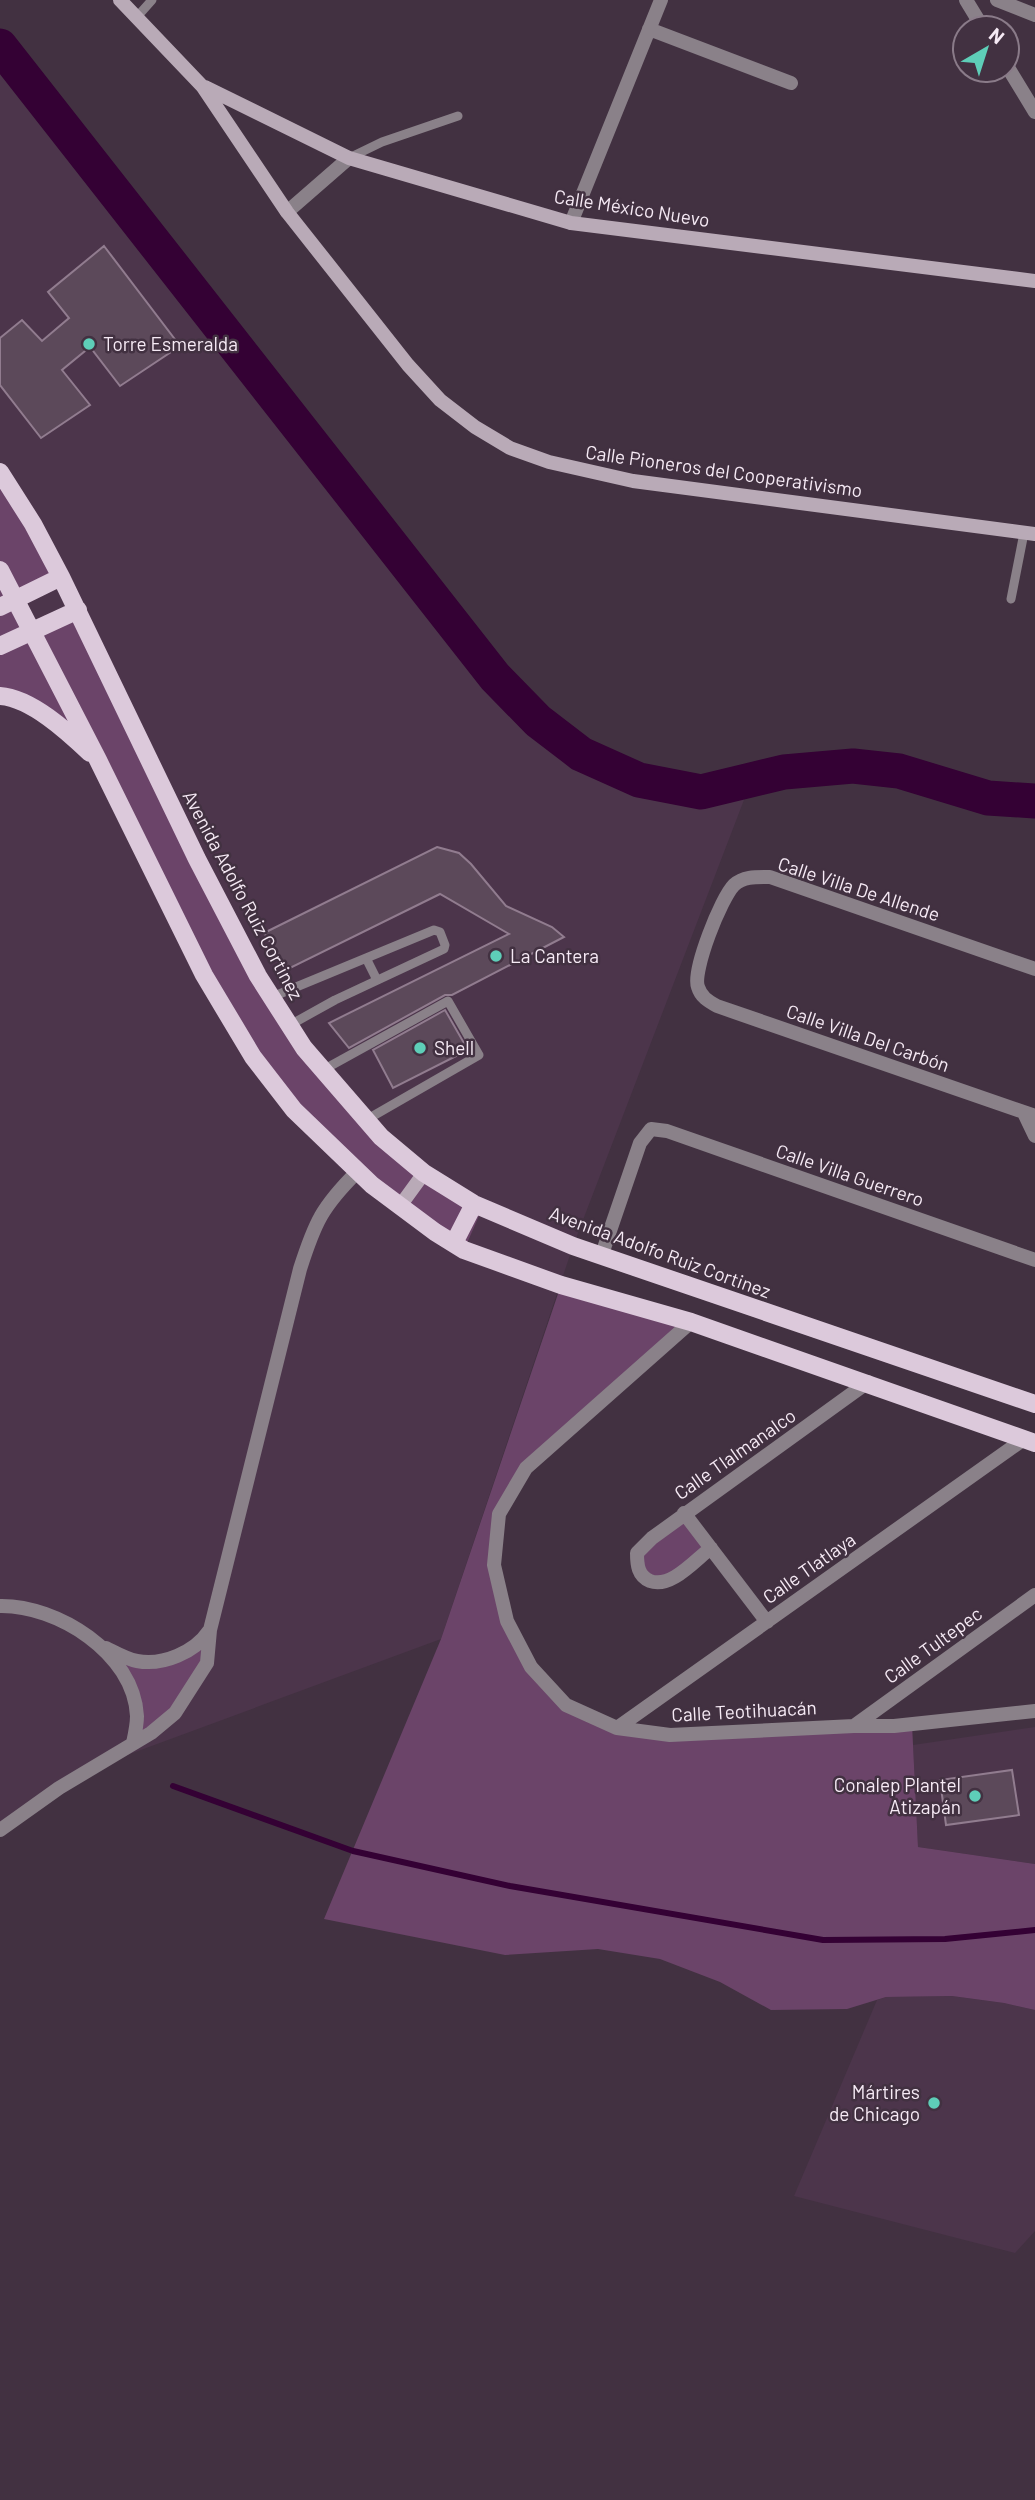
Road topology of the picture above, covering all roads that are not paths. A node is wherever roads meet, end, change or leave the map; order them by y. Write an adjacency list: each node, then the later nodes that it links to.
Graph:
1 (120, 0): 6 (street)
2 (152, 0): 6 (lane)
3 (661, 0): 7 (street)
4 (997, 0): 5 (street)
5 (1035, 15)
6 (136, 18): 10 (street)
7 (649, 29): 8 (street); 15 (street)
8 (791, 83)
9 (1018, 84): 11 (street)
10 (203, 87): 13 (street, Calle México Nuevo); 14 (street, Calle Pioneros del Cooperativismo)
11 (1035, 112)
12 (458, 116): 13 (lane)
13 (349, 158): 14 (street); 15 (street, Calle México Nuevo)
14 (287, 212): 18 (street, Calle Pioneros del Cooperativismo)
15 (571, 223): 16 (street, Calle México Nuevo)
16 (1035, 281)
17 (0, 472): 20 (main road, Avenida Adolfo Ruiz Cortinez)
18 (1029, 533): 21 (lane)
19 (0, 570): 22 (main road)
20 (61, 576): 22 (main road); 23 (main road, Avenida Adolfo Ruiz Cortinez)
21 (1011, 599)
22 (7, 603): 24 (main road)
23 (78, 610): 24 (main road); 32 (main road, Avenida Adolfo Ruiz Cortinez)
24 (32, 631): 25 (main road); 27 (main road)
25 (0, 646)
26 (0, 696): 27 (main road)
27 (98, 760): 38 (main road)
28 (366, 958): 30 (lane); 30 (lane); 32 (lane)
29 (1035, 969): 31 (street, Calle Villa De Allende)
30 (377, 980): 33 (lane)
31 (696, 985): 35 (street, Calle Villa Del Carbón)
32 (272, 997): 33 (main road, Avenida Adolfo Ruiz Cortinez)
33 (290, 1025): 34 (main road, Avenida Adolfo Ruiz Cortinez)
34 (323, 1070): 36 (main road, Avenida Adolfo Ruiz Cortinez); 36 (lane)
35 (1029, 1114): 37 (street)
36 (366, 1120): 39 (main road, Avenida Adolfo Ruiz Cortinez)
37 (1035, 1136)
38 (357, 1172): 41 (main road); 54 (street)
39 (424, 1173): 40 (main road, Avenida Adolfo Ruiz Cortinez); 41 (street)
40 (474, 1204): 42 (main road); 43 (main road, Avenida Adolfo Ruiz Cortinez)
41 (400, 1206): 42 (main road)
42 (454, 1243): 45 (main road)
43 (601, 1256): 44 (street, Calle Villa Guerrero); 47 (main road, Avenida Adolfo Ruiz Cortinez)
44 (1035, 1260)
45 (691, 1322): 46 (main road); 58 (street, Calle Teotihuacán)
46 (868, 1382): 48 (main road); 49 (street, Calle Tlalmanalco)
47 (1035, 1404)
48 (1030, 1441): 53 (street, Calle Tlatlaya)
49 (684, 1513): 50 (street); 50 (street, Calle Tlalmanalco)
50 (711, 1548): 53 (street)
51 (1035, 1595): 57 (street, Calle Tultepec)
52 (0, 1606): 55 (street)
53 (766, 1622): 58 (street, Calle Tlatlaya)
54 (210, 1630): 55 (street); 59 (street)
55 (96, 1643): 59 (street)
56 (1035, 1711): 57 (street, Calle Teotihuacán)
57 (854, 1726): 58 (street, Calle Teotihuacán)
58 (617, 1728)
59 (133, 1743): 60 (street)
60 (0, 1830)

